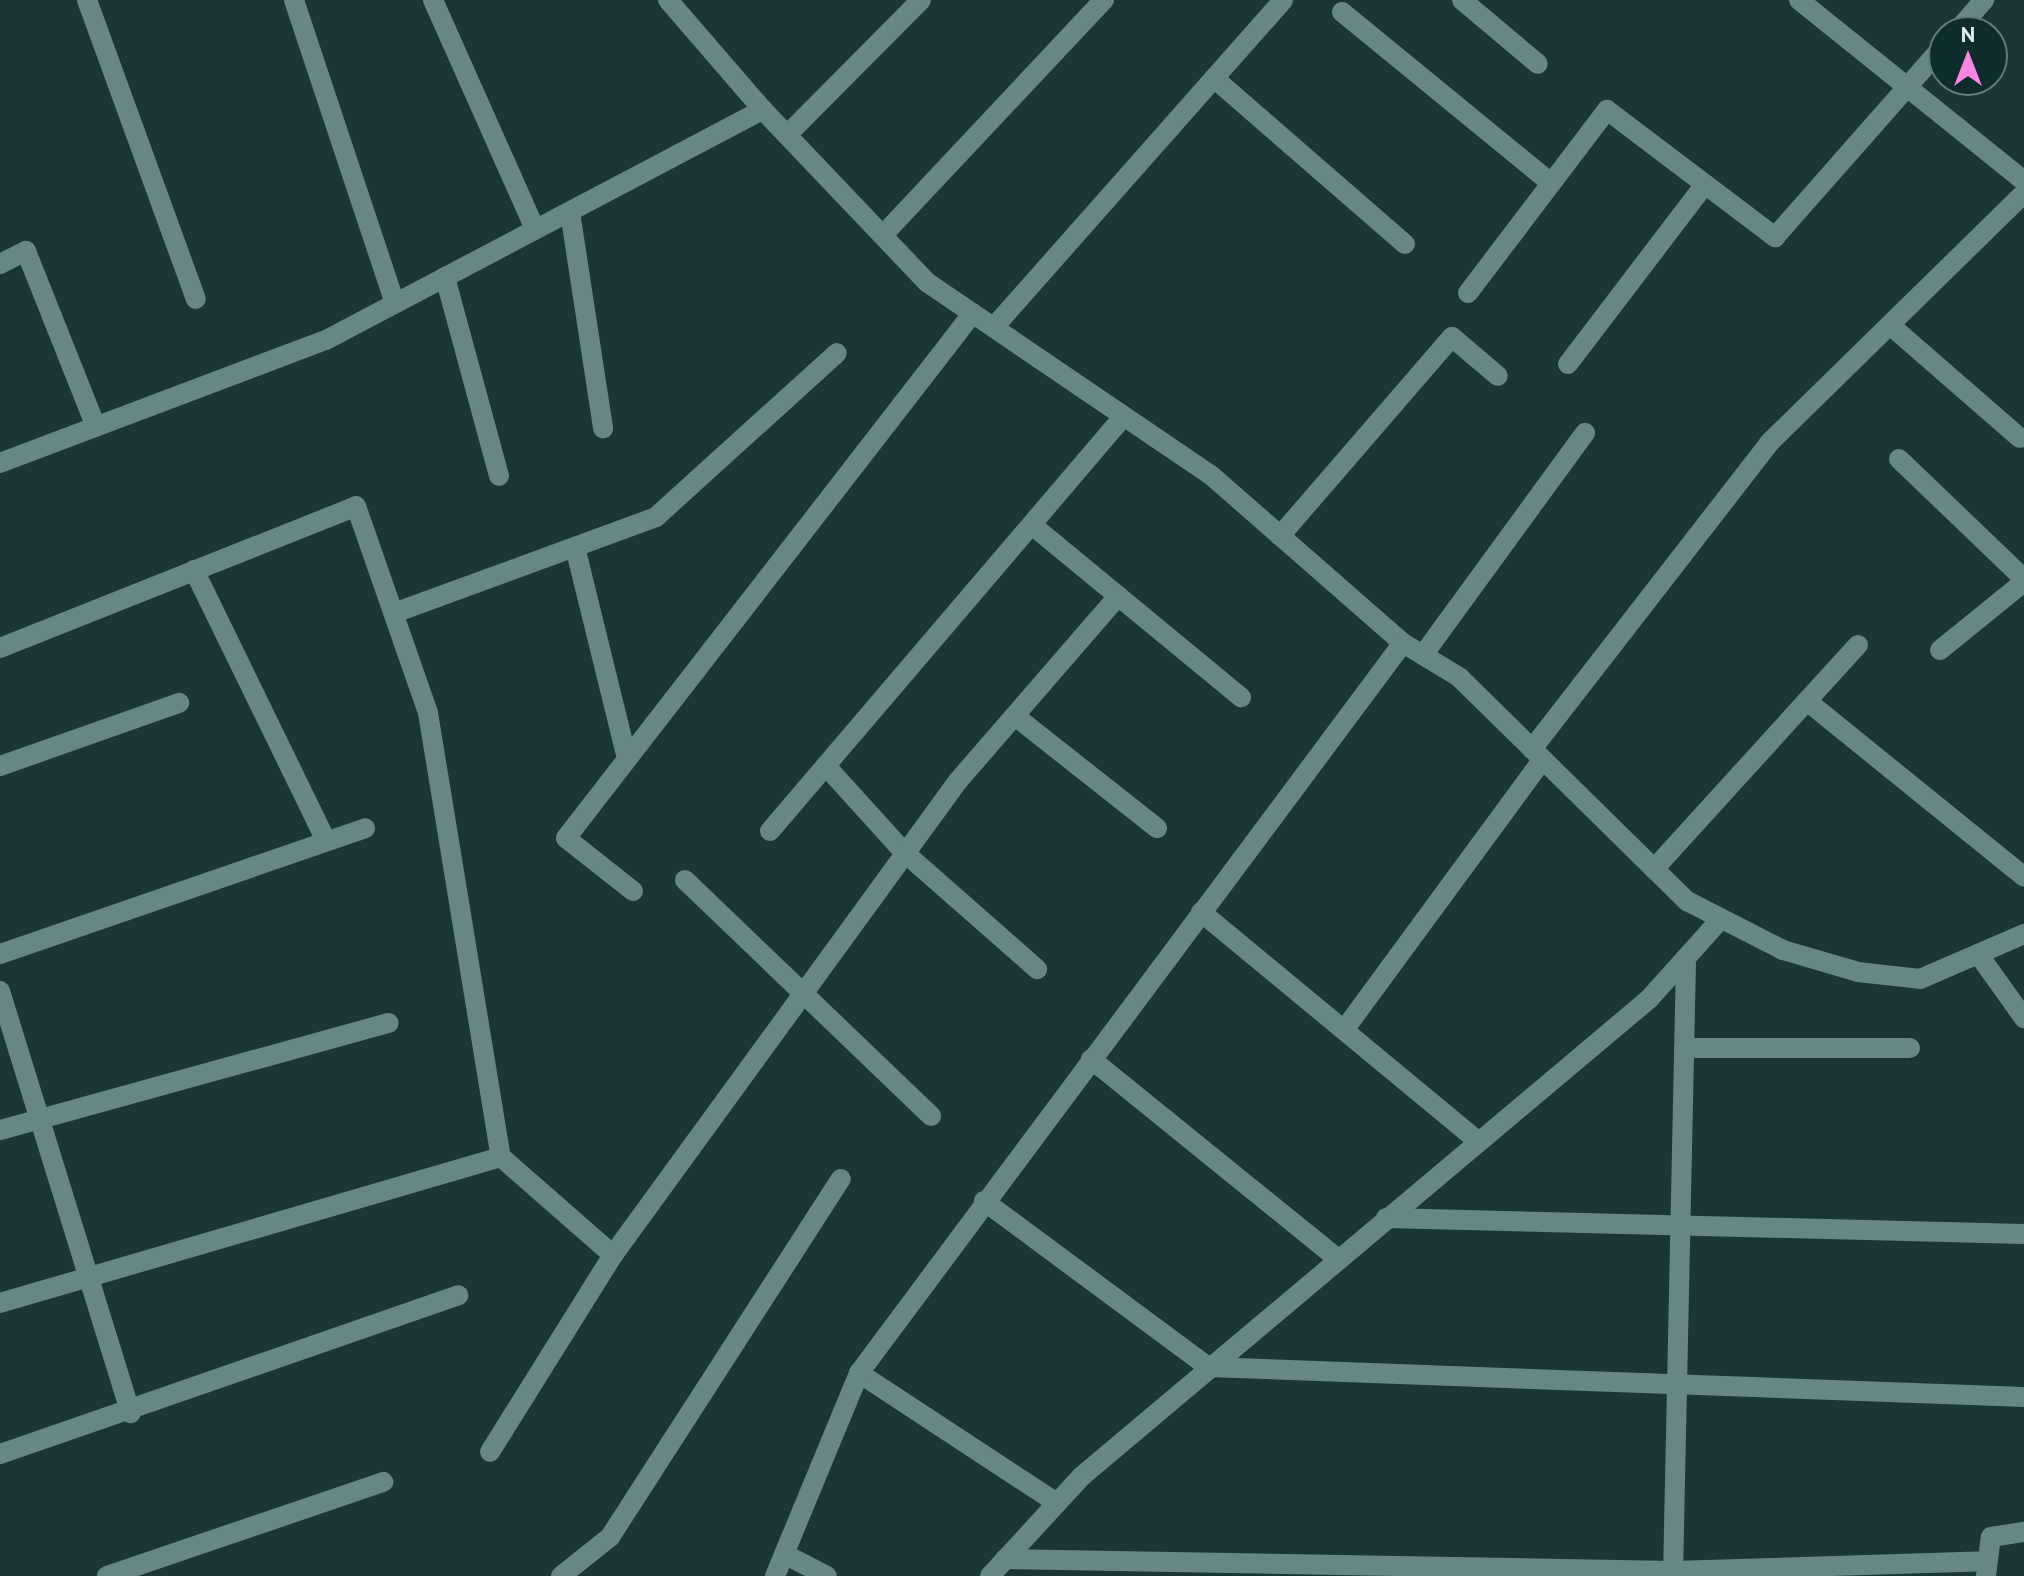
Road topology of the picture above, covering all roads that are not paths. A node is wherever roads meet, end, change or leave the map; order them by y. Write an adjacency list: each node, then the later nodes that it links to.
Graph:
1 (87, 0): 30 (street)
2 (294, 0): 31 (street)
3 (433, 0): 24 (street)
4 (668, 0): 17 (street)
5 (921, 0): 18 (street)
6 (1104, 0): 25 (street)
7 (1283, 0): 15 (street)
8 (1462, 0): 14 (street)
9 (1799, 0): 16 (street)
10 (1984, 0): 12 (street)
11 (1342, 12): 20 (street)
12 (1970, 16)
13 (1928, 63): 16 (street)
14 (1538, 64)
15 (1214, 78): 26 (street); 34 (street)
16 (1907, 87): 19 (street); 21 (street)
17 (763, 110): 18 (street); 23 (street)
18 (787, 135): 25 (street)
19 (2024, 181)
20 (1551, 183): 21 (street); 29 (street)
21 (1705, 184): 36 (street)
22 (2024, 193): 33 (street)
23 (570, 212): 24 (street); 40 (street)
24 (535, 229): 28 (street)
25 (883, 235): 32 (street)
26 (1405, 244)
27 (0, 264): 39 (street)
28 (445, 277): 31 (street); 45 (street)
29 (1468, 293)
30 (196, 299)
31 (395, 303): 39 (street)
32 (973, 313): 34 (street); 63 (street)
33 (1890, 325): 42 (street); 62 (street)
34 (994, 327): 38 (street)
35 (837, 353): 48 (street)
36 (1568, 364)
37 (1498, 376): 47 (street)
38 (1124, 416): 46 (street); 47 (street)
39 (96, 427): 44 (street)
40 (603, 428)
41 (1585, 433): 57 (street)
42 (2020, 438)
43 (1899, 459): 50 (street)
44 (0, 463)
45 (499, 476)
46 (1032, 525): 51 (street); 65 (street)
47 (1280, 536): 53 (street)
48 (575, 547): 52 (street); 63 (street)
49 (194, 570): 52 (street); 55 (street); 69 (street)
50 (2024, 580): 56 (street)
51 (1118, 596): 58 (street); 61 (street)
52 (394, 613): 94 (street)
53 (1403, 643): 57 (street); 75 (street)
54 (1858, 645): 59 (street)
55 (0, 648)
56 (1940, 650)
57 (1423, 655): 62 (street)
58 (1241, 697)
59 (1807, 701): 71 (street); 72 (street)
60 (179, 703): 64 (street)
61 (1015, 716): 67 (street); 70 (street)
62 (1537, 754): 71 (street); 86 (street)
63 (627, 758): 74 (street)
64 (0, 766)
65 (826, 766): 68 (street); 70 (street)
66 (365, 828): 69 (street)
67 (1157, 828)
68 (770, 831)
69 (326, 841): 78 (street)
70 (905, 853): 81 (street); 83 (street)
71 (1654, 869): 76 (street)
72 (2024, 877)
73 (685, 880): 83 (street)
74 (633, 891)
75 (1201, 912): 86 (street); 89 (street)
76 (1719, 921): 79 (street); 80 (street)
77 (2024, 934): 80 (street)
78 (0, 954)
79 (1686, 958): 87 (street); 93 (street)
80 (1981, 958): 84 (street)
81 (1037, 969)
82 (0, 991): 91 (street)
83 (802, 995): 90 (street); 100 (street)
84 (2024, 1018)
85 (389, 1023): 91 (street)
86 (1344, 1030): 93 (street)
87 (1684, 1048): 88 (street); 98 (street)
88 (1910, 1048)
89 (1091, 1059): 96 (street); 101 (street)
90 (931, 1116)
91 (39, 1117): 92 (street); 102 (street)
92 (0, 1130)
93 (1478, 1141): 97 (street)
94 (501, 1157): 100 (street); 102 (street)
95 (841, 1179): 120 (street)
96 (984, 1201): 105 (street); 106 (street)
97 (1386, 1218): 98 (street); 101 (street)
98 (1680, 1225): 99 (street); 107 (street)
99 (2024, 1234)
100 (613, 1255): 110 (street)
101 (1337, 1258): 105 (street)
102 (89, 1278): 104 (street); 109 (street)
103 (458, 1295): 109 (street)
104 (0, 1303)
105 (1208, 1367): 107 (street); 113 (street)
106 (859, 1373): 113 (street); 115 (street)
107 (1677, 1388): 108 (street); 118 (street)
108 (2024, 1397)
109 (131, 1413): 111 (street)
110 (490, 1452)
111 (0, 1454)
112 (383, 1482): 119 (street)
113 (1057, 1503): 116 (street)
114 (2024, 1532): 117 (street)
115 (784, 1554): 121 (street); 122 (street)
116 (1005, 1559): 118 (street); 123 (street)
117 (1986, 1569): 118 (street)
118 (1673, 1574)
119 (107, 1576)
120 (561, 1576)
121 (775, 1576)
122 (827, 1576)
123 (990, 1576)

